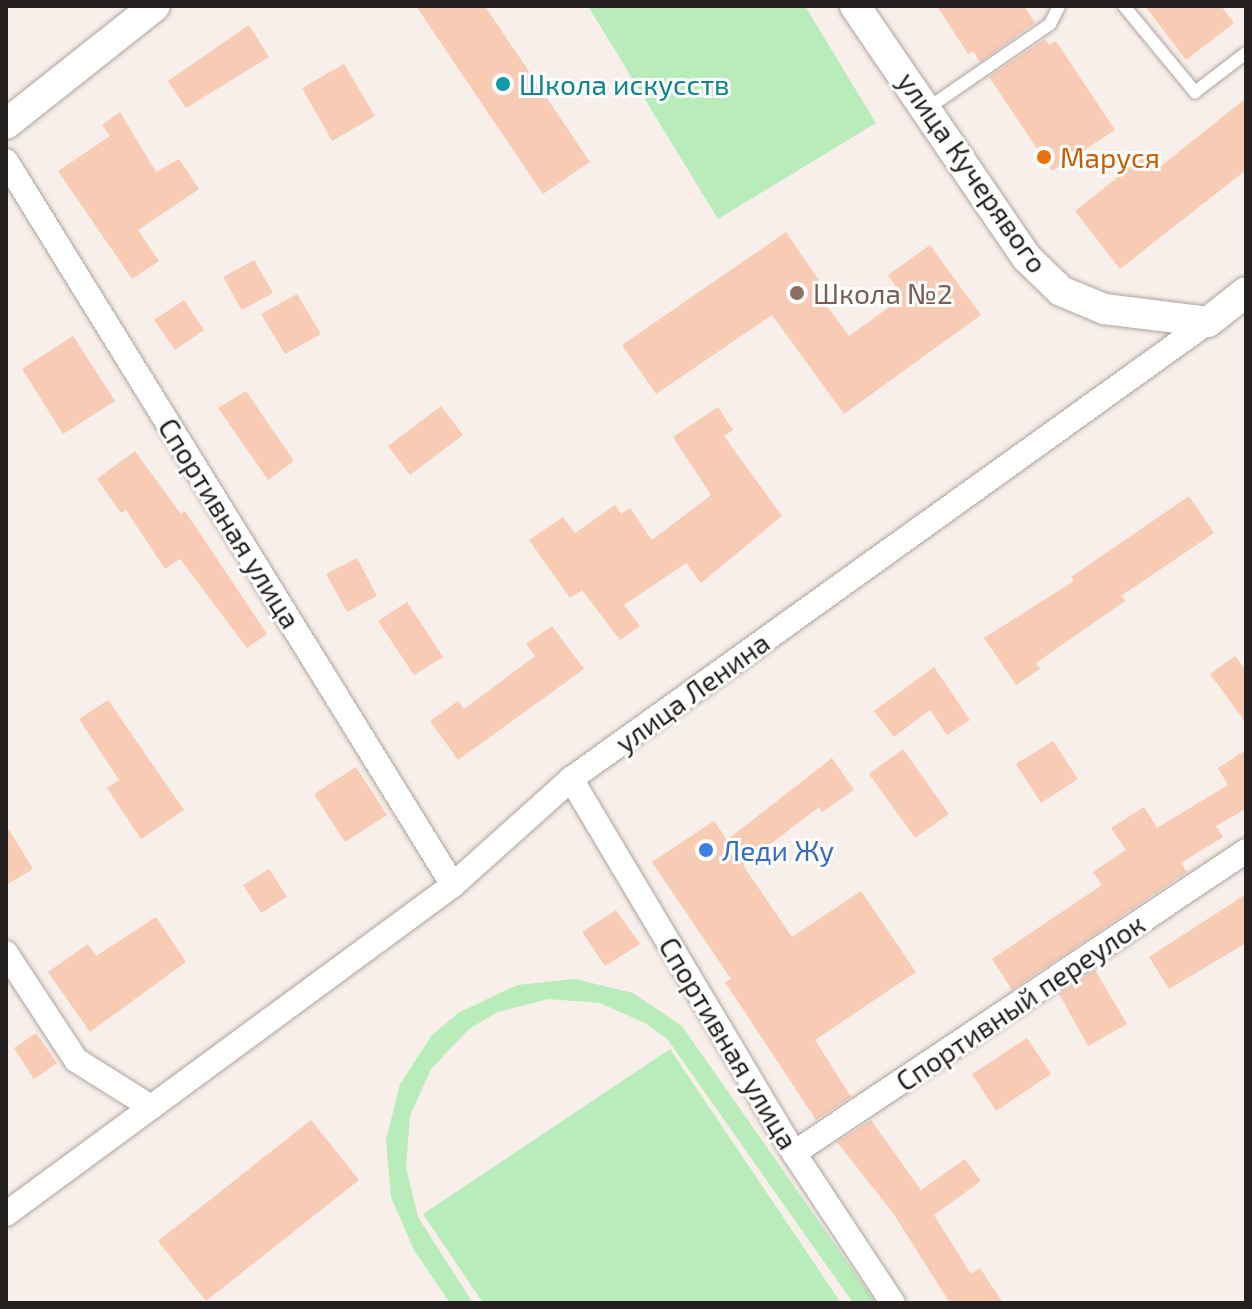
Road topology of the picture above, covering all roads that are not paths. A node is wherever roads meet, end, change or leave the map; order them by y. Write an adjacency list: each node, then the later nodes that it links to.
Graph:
1 (155, 6): 7 (street)
2 (855, 6): 6 (street, улица Кучерявого)
3 (1059, 6): 6 (lane)
4 (1124, 6): 5 (lane)
5 (1246, 53)
6 (928, 108): 10 (street, улица Кучерявого)
7 (6, 124)
8 (6, 161): 13 (street, Спортивная улица)
9 (1246, 292): 10 (street, улица Ленина)
10 (1208, 322): 11 (street, улица Ленина)
11 (571, 779): 13 (street, улица Ленина); 16 (street, Спортивная улица)
12 (1246, 851): 16 (street, Спортивный переулок)
13 (453, 885): 15 (street, улица Ленина)
14 (6, 953): 15 (street)
15 (151, 1107): 17 (street, улица Ленина)
16 (794, 1153): 18 (street, Спортивная улица)
17 (6, 1214)
18 (893, 1303)

